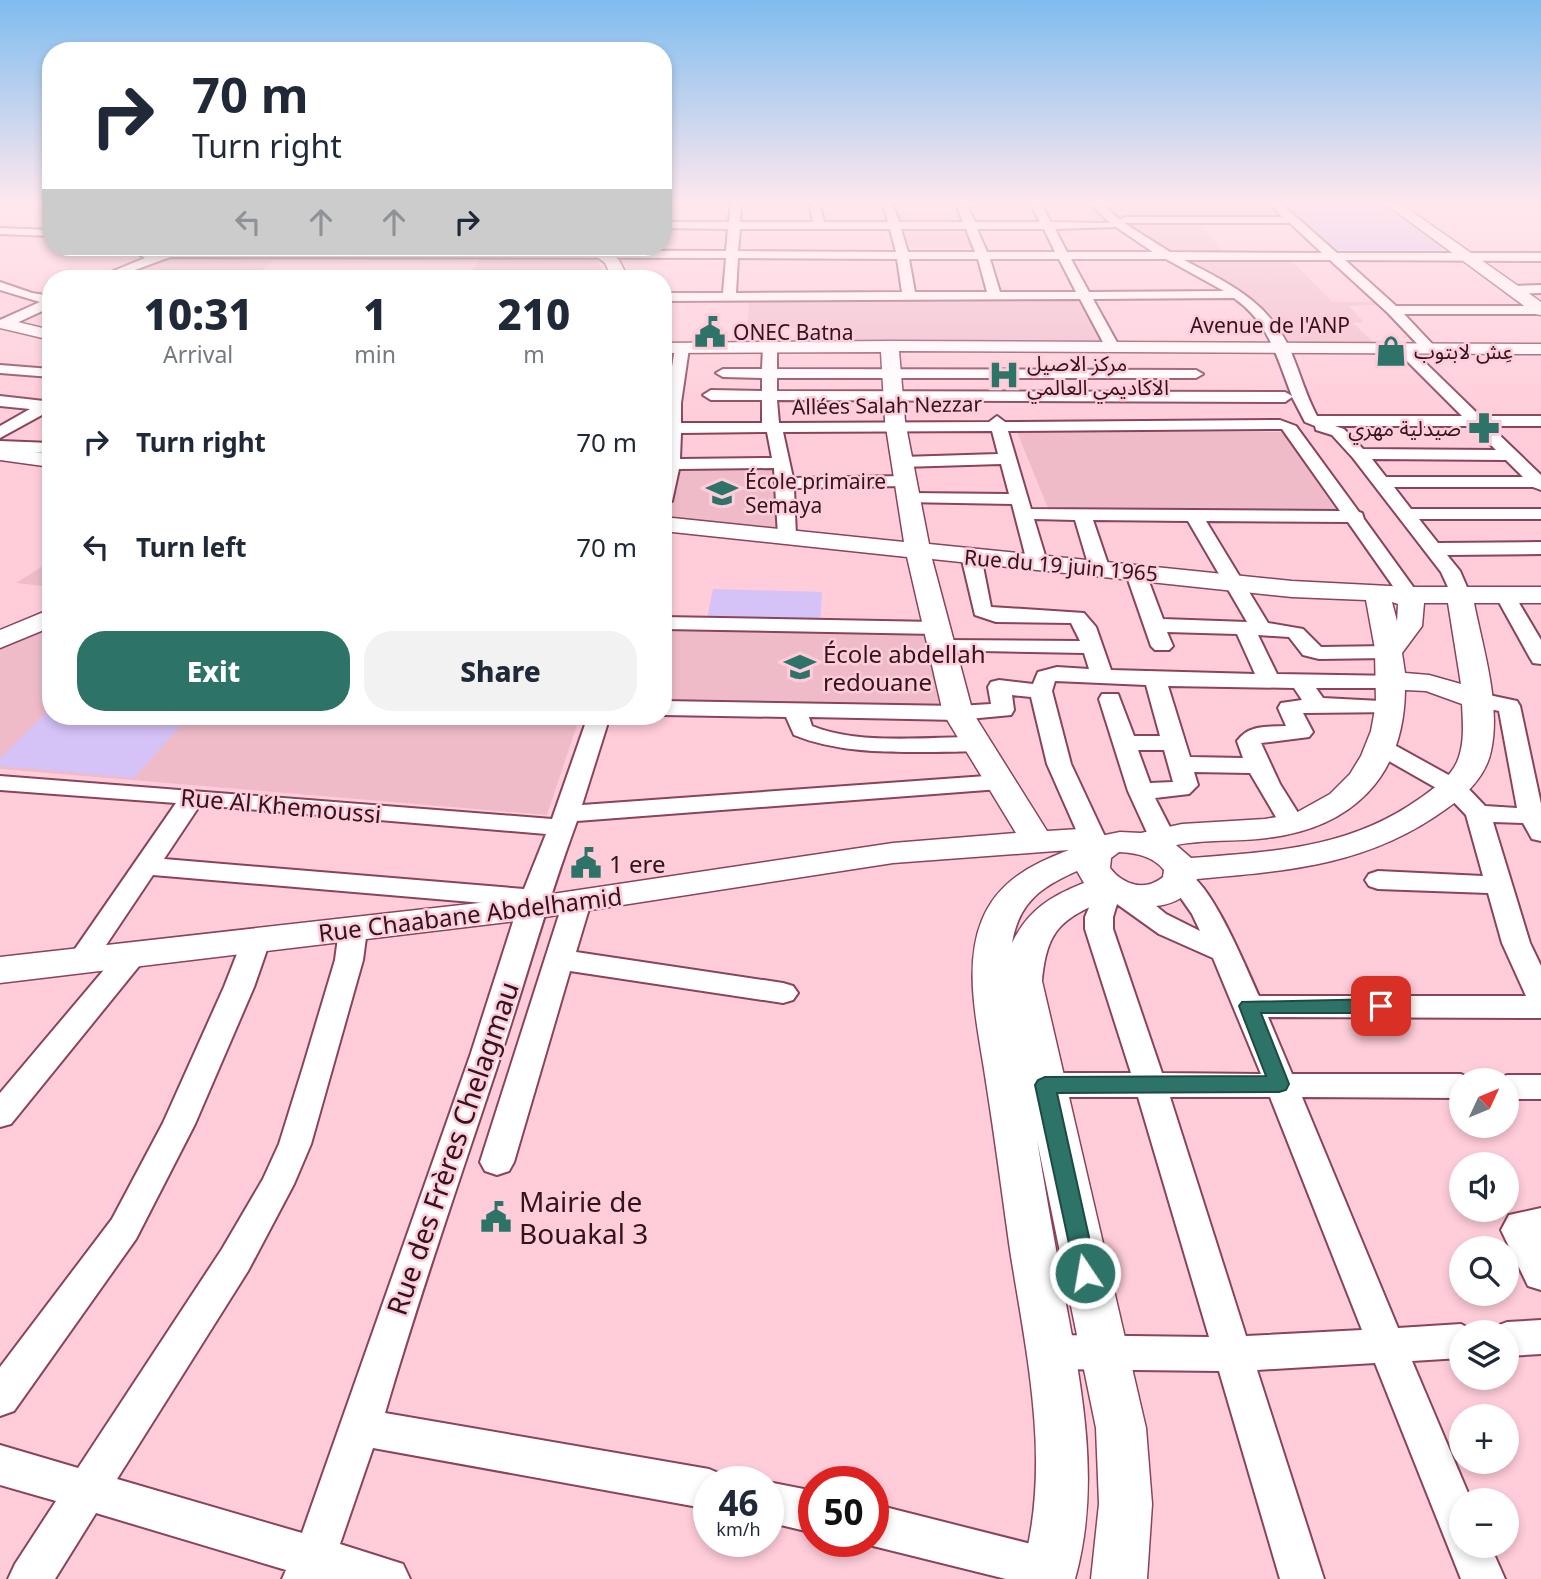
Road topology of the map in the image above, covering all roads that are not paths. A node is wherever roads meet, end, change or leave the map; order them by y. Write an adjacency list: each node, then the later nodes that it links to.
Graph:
1 (731, 275): 14 (street)
2 (908, 275): 17 (street)
3 (988, 275): 18 (street)
4 (1073, 275): 19 (street)
5 (1164, 275): 20 (street)
6 (1187, 275): 15 (street)
7 (1193, 275): 35 (street)
8 (1353, 275): 22 (street)
9 (1493, 275): 12 (main road)
10 (672, 285): 14 (street)
11 (0, 286): 21 (street)
12 (1513, 289): 13 (street); 23 (main road)
13 (1541, 289)
14 (730, 290): 16 (street); 17 (street)
15 (1229, 295): 20 (street); 35 (street)
16 (672, 296)
17 (909, 296): 18 (street)
18 (995, 296): 19 (street)
19 (1086, 296): 20 (street); 28 (street)
20 (1175, 296)
21 (40, 301): 24 (street)
22 (1393, 310): 23 (street); 33 (street)
23 (1541, 310)
24 (2, 324): 25 (main road)
25 (42, 333)
26 (890, 346): 27 (main road, Avenue de l'ANP); 29 (main road, Avenue de l'ANP); 48 (main road)
27 (1058, 346): 28 (main road, Avenue de l'ANP); 40 (street)
28 (1112, 346): 30 (main road, Avenue de l'ANP)
29 (770, 347): 31 (main road, Avenue de l'ANP); 39 (street)
30 (1180, 347): 35 (main road, Avenue de l'ANP); 41 (street)
31 (672, 348)
32 (1402, 348): 33 (main road, Avenue de l'ANP); 35 (main road, Avenue de l'ANP); 61 (street)
33 (1430, 349): 34 (main road, Avenue de l'ANP)
34 (1541, 349)
35 (1278, 364): 46 (street); 59 (street)
36 (0, 369): 37 (street)
37 (42, 372)
38 (723, 373): 39 (street)
39 (770, 373): 43 (street); 48 (street)
40 (1068, 374): 41 (street); 45 (street); 48 (street)
41 (1196, 374): 44 (street)
42 (711, 395): 43 (street)
43 (767, 396): 48 (street); 60 (street)
44 (1212, 396): 45 (street); 46 (street); 56 (street)
45 (1080, 397): 48 (street); 54 (street)
46 (1285, 397): 58 (street)
47 (0, 401): 49 (street)
48 (895, 404): 57 (street, Allées Salah Nezzar); 60 (street, Allées Salah Nezzar); 73 (main road)
49 (42, 407)
50 (42, 408): 51 (street)
51 (0, 409)
52 (42, 410): 63 (street)
53 (672, 417): 60 (street, Allées Salah Nezzar)
54 (1094, 421): 56 (street); 57 (street)
55 (1541, 421): 61 (street)
56 (1228, 422): 57 (street, Allées Salah Nezzar); 58 (street, Allées Salah Nezzar)
57 (997, 423): 69 (street)
58 (1285, 423): 59 (street, Allées Salah Nezzar); 82 (street)
59 (1318, 423): 61 (street, Allées Salah Nezzar); 67 (street)
60 (771, 424): 72 (street)
61 (1480, 424): 62 (street); 68 (street)
62 (1541, 428)
63 (0, 433)
64 (0, 446): 65 (street)
65 (42, 448)
66 (0, 454): 70 (main road)
67 (1359, 454): 68 (street); 75 (street)
68 (1512, 455): 76 (street)
69 (1008, 459): 73 (street); 77 (street)
70 (42, 460)
71 (672, 463): 72 (street)
72 (781, 463): 74 (street)
73 (905, 480): 74 (street); 77 (street); 87 (main road)
74 (785, 482): 84 (street)
75 (1381, 482): 76 (street); 80 (street)
76 (1539, 484)
77 (1022, 506): 78 (street); 89 (street)
78 (1082, 514): 79 (street); 90 (street)
79 (1193, 514): 82 (street); 92 (street)
80 (1405, 514): 81 (street); 86 (street)
81 (1541, 514)
82 (1356, 517): 94 (street)
83 (672, 525): 84 (main road, Rue du 19 juin 1965)
84 (787, 536): 87 (main road, Rue du 19 juin 1965)
85 (1541, 548): 86 (street)
86 (1433, 549): 95 (street)
87 (918, 551): 88 (main road, Rue du 19 juin 1965); 102 (main road)
88 (971, 556): 89 (main road, Rue du 19 juin 1965); 105 (street)
89 (1037, 562): 90 (main road, Rue du 19 juin 1965)
90 (1099, 568): 91 (main road, Rue du 19 juin 1965)
91 (1135, 571): 92 (main road, Rue du 19 juin 1965); 100 (street)
92 (1233, 583): 93 (main road, Rue du 19 juin 1965); 101 (street)
93 (1377, 594): 94 (main road, Rue du 19 juin 1965); 109 (main road)
94 (1409, 594): 95 (main road, Rue du 19 juin 1965); 109 (main road)
95 (1460, 594): 96 (main road, Rue du 19 juin 1965); 114 (main road)
96 (1505, 595): 97 (main road, Rue du 19 juin 1965); 106 (street)
97 (1541, 595)
98 (42, 621): 103 (main road)
99 (672, 623): 102 (street)
100 (1156, 625): 101 (street); 104 (street)
101 (1252, 628): 109 (street); 110 (street)
102 (939, 637): 105 (street); 118 (main road)
103 (0, 640)
104 (1162, 646)
105 (1094, 648): 107 (street)
106 (1541, 657)
107 (1102, 676): 108 (street); 112 (street)
108 (1155, 678): 110 (street); 123 (street)
109 (1390, 680): 111 (street); 114 (main road); 115 (street); 122 (main road)
110 (1269, 681): 111 (street)
111 (1301, 681): 115 (street)
112 (1041, 691): 118 (street); 136 (street)
113 (1110, 699): 120 (street)
114 (1475, 699): 125 (street); 128 (main road)
115 (1316, 705): 124 (street)
116 (672, 708): 117 (street)
117 (796, 711): 118 (street); 121 (street)
118 (958, 713): 121 (main road)
119 (596, 725): 132 (street, Rue des Frères Chelagmau)
120 (1124, 743): 123 (street); 129 (street)
121 (976, 744): 126 (main road)
122 (1381, 747): 128 (street); 134 (main road)
123 (1175, 753): 124 (street); 129 (street)
124 (1257, 766): 134 (street)
125 (1530, 766): 133 (street)
126 (1000, 782): 132 (street, Rue Al Khemoussi); 136 (main road)
127 (0, 784): 130 (street, Rue Al Khemoussi)
128 (1454, 788): 131 (street); 138 (main road)
129 (1140, 791): 135 (street)
130 (193, 797): 132 (street, Rue Al Khemoussi); 137 (street)
131 (1478, 813): 133 (street); 140 (street)
132 (565, 821): 142 (street, Rue des Frères Chelagmau)
133 (1538, 822)
134 (1292, 824): 135 (main road)
135 (1154, 840): 136 (main road); 138 (main road)
136 (1078, 861): 138 (main road); 141 (main road, Rue Chaabane Abdelhamid); 145 (street); 154 (street); 156 (main road); 168 (main road)
137 (144, 866): 142 (street); 147 (street)
138 (1182, 876): 145 (street)
139 (1378, 880): 140 (street)
140 (1500, 885): 151 (street)
141 (577, 902): 142 (main road, Rue Chaabane Abdelhamid); 148 (street)
142 (533, 904): 143 (main road, Rue Chaabane Abdelhamid); 172 (street, Rue des Frères Chelagmau)
143 (353, 930): 144 (main road, Rue Chaabane Abdelhamid); 175 (street)
144 (256, 941): 146 (main road, Rue Chaabane Abdelhamid); 171 (street)
145 (1222, 951): 152 (street)
146 (134, 953): 147 (main road, Rue Chaabane Abdelhamid); 160 (street)
147 (82, 959): 149 (main road, Rue Chaabane Abdelhamid)
148 (558, 959): 150 (street); 161 (street)
149 (0, 971)
150 (783, 993)
151 (1541, 998)
152 (1249, 1006): 153 (street); 155 (street)
153 (1541, 1007)
154 (1151, 1084): 155 (street); 156 (street); 170 (street)
155 (1279, 1084): 157 (street); 167 (street)
156 (1045, 1085): 169 (main road)
157 (1449, 1086)
158 (1519, 1087): 159 (street)
159 (1541, 1087)
160 (0, 1115)
161 (497, 1162)
162 (1541, 1222): 163 (street)
163 (1541, 1275)
164 (1541, 1337): 165 (street)
165 (1519, 1338)
166 (1449, 1342): 167 (street)
167 (1385, 1345): 170 (street); 176 (street)
168 (1051, 1352): 169 (street); 180 (main road)
169 (1102, 1354): 170 (street); 183 (main road)
170 (1231, 1354): 184 (street)
171 (0, 1398)
172 (360, 1427): 174 (street); 179 (street, Rue des Frères Chelagmau)
173 (0, 1465): 175 (street)
174 (693, 1486)
175 (87, 1490): 179 (street); 181 (street)
176 (1449, 1498)
177 (889, 1529): 180 (street)
178 (1474, 1558): 185 (street)
179 (309, 1568): 182 (street)
180 (1049, 1575)
181 (30, 1579)
182 (388, 1579)
183 (1119, 1579)
184 (1302, 1579)
185 (1483, 1579)

